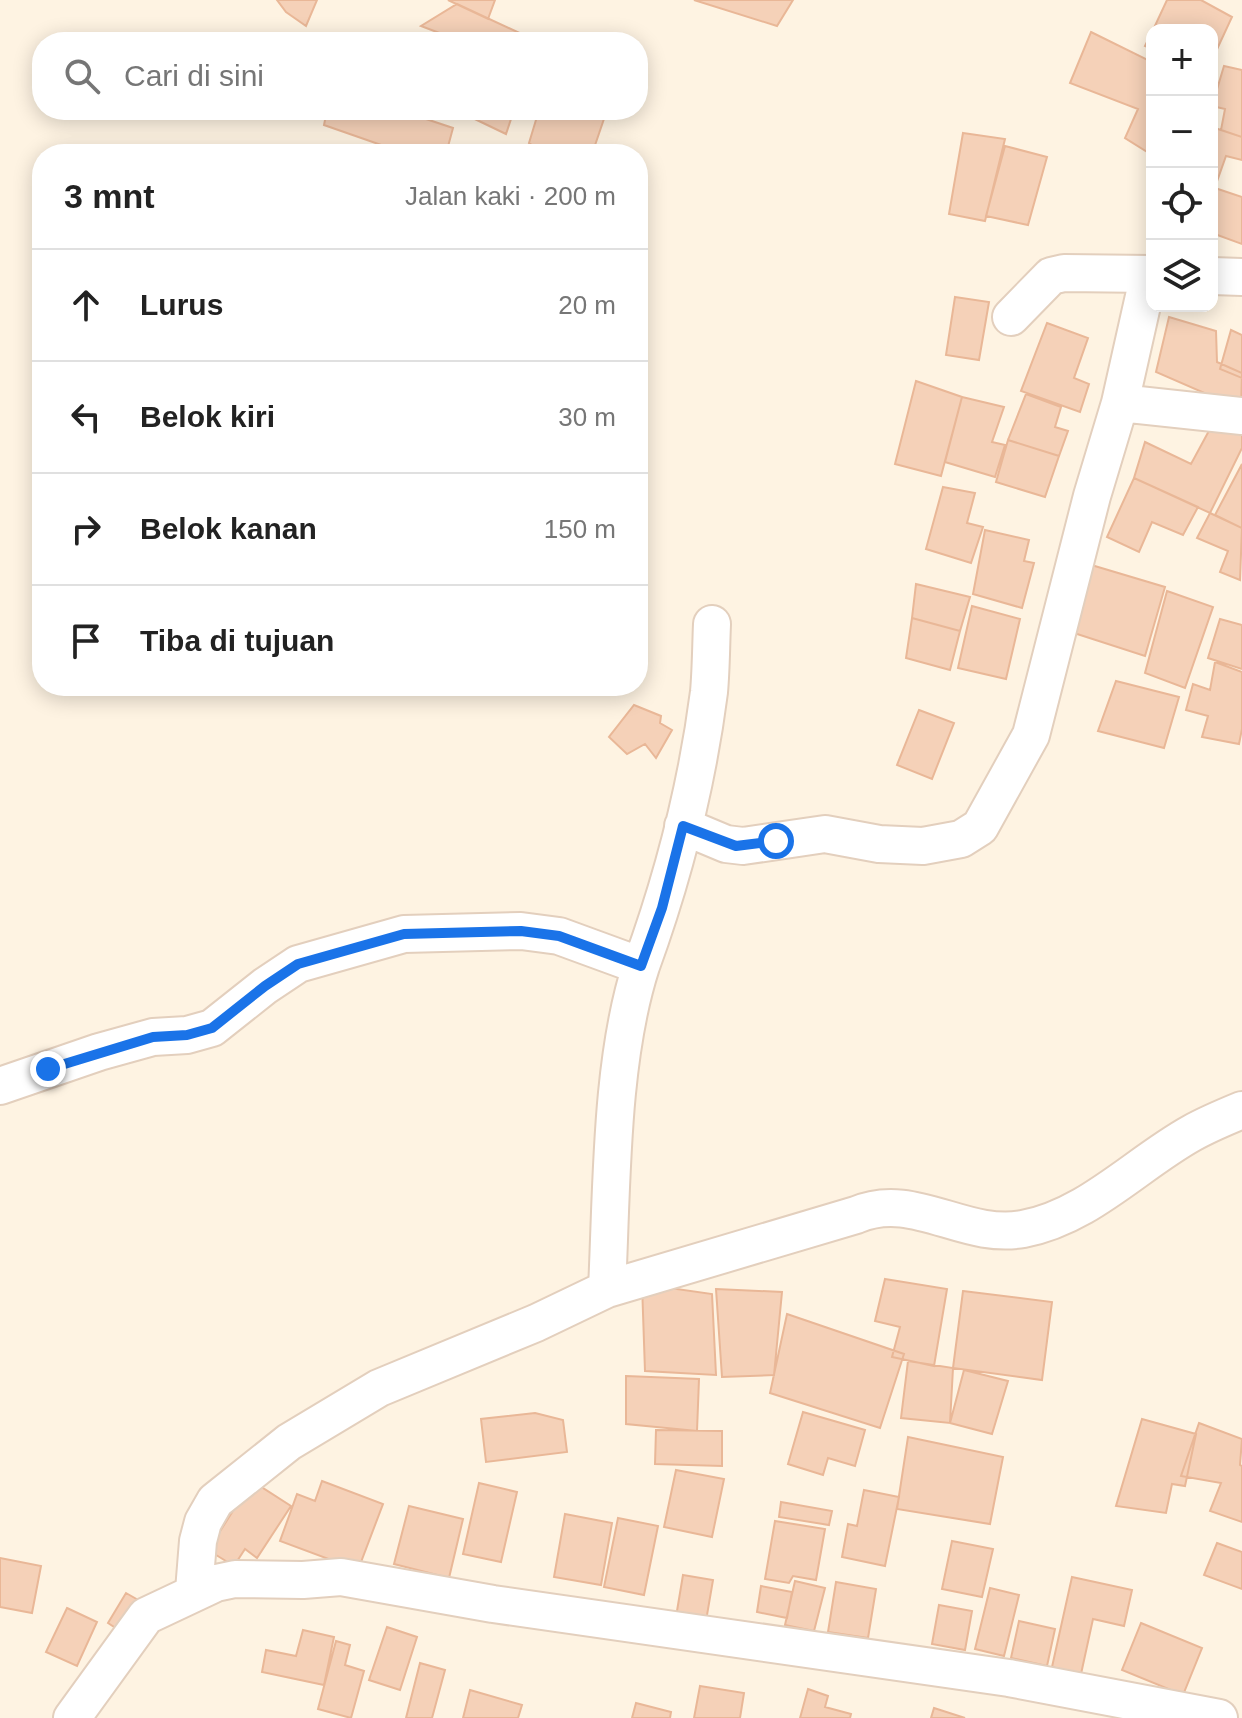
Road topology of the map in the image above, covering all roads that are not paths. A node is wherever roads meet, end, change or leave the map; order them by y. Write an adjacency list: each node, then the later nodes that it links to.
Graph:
1 (1146, 274): 5 (street)
2 (1218, 276): 3 (street)
3 (1242, 277)
4 (1146, 291): 6 (street)
5 (1011, 317)
6 (1120, 403): 7 (street); 9 (street)
7 (1242, 416)
8 (712, 624): 9 (street)
9 (683, 826): 10 (street)
10 (641, 966): 11 (street); 13 (street)
11 (0, 1086)
12 (1242, 1110): 13 (street)
13 (607, 1289): 14 (street)
14 (194, 1591): 15 (street); 16 (street)
15 (72, 1718)
16 (1219, 1718)

